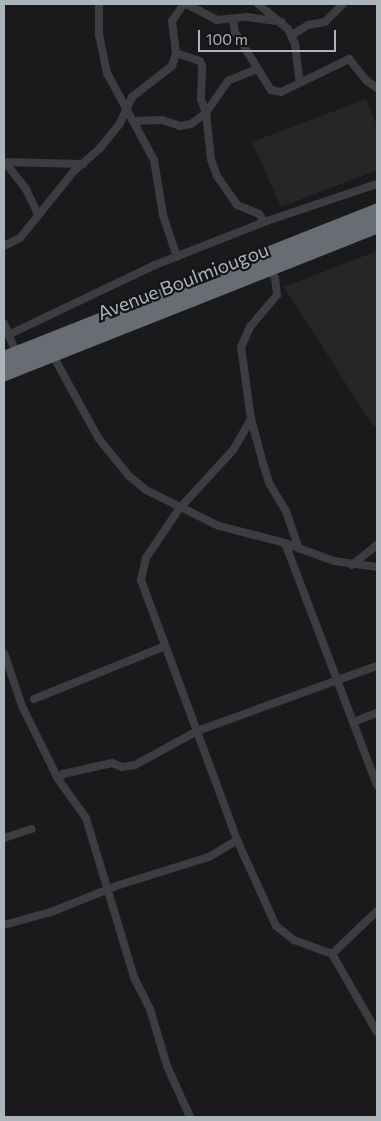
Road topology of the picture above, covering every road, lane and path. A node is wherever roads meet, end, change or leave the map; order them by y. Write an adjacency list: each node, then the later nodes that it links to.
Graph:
1 (99, 4): 12 (street)
2 (185, 4): 5 (street); 8 (street)
3 (258, 4): 6 (street)
4 (343, 4): 7 (street)
5 (233, 20): 6 (street); 9 (street)
6 (282, 22): 7 (street)
7 (292, 35): 10 (street)
8 (176, 53): 12 (street); 13 (street)
9 (257, 69): 10 (street); 13 (street)
10 (300, 82): 11 (street)
11 (377, 88)
12 (125, 108): 14 (street); 16 (street)
13 (206, 113): 14 (street); 20 (street)
14 (135, 121): 23 (street)
15 (4, 162): 16 (street); 19 (street)
16 (83, 164): 19 (street)
17 (377, 184): 20 (street)
18 (377, 210): 28 (highway, Avenue Boulmiougou)
19 (38, 214): 22 (street)
20 (264, 222): 23 (street)
21 (377, 225): 24 (highway, Avenue Boulmiougou)
22 (4, 246)
23 (177, 257): 26 (street)
24 (269, 269): 27 (highway, Avenue Boulmiougou); 30 (street)
25 (4, 323): 26 (street)
26 (8, 335): 28 (street)
27 (52, 354): 29 (highway, Avenue Boulmiougou); 31 (street)
28 (10, 355)
29 (4, 373)
30 (251, 419): 31 (street); 34 (street)
31 (179, 508): 32 (street); 37 (street)
32 (286, 543): 34 (street); 40 (street)
33 (377, 545): 35 (street)
34 (299, 549): 35 (street)
35 (352, 565): 36 (street)
36 (377, 567)
37 (165, 646): 41 (street); 44 (street)
38 (4, 653): 45 (street)
39 (377, 666): 40 (street)
40 (338, 681): 43 (street); 44 (street)
41 (34, 699)
42 (377, 713): 43 (street)
43 (354, 722): 46 (street)
44 (197, 731): 45 (street); 49 (street)
45 (58, 778): 50 (street)
46 (377, 784)
47 (32, 830): 48 (street)
48 (4, 838)
49 (238, 840): 50 (street); 53 (street)
50 (106, 890): 52 (street); 55 (street)
51 (377, 911): 53 (street)
52 (4, 925)
53 (332, 954): 54 (street)
54 (377, 1032)
55 (190, 1117)

